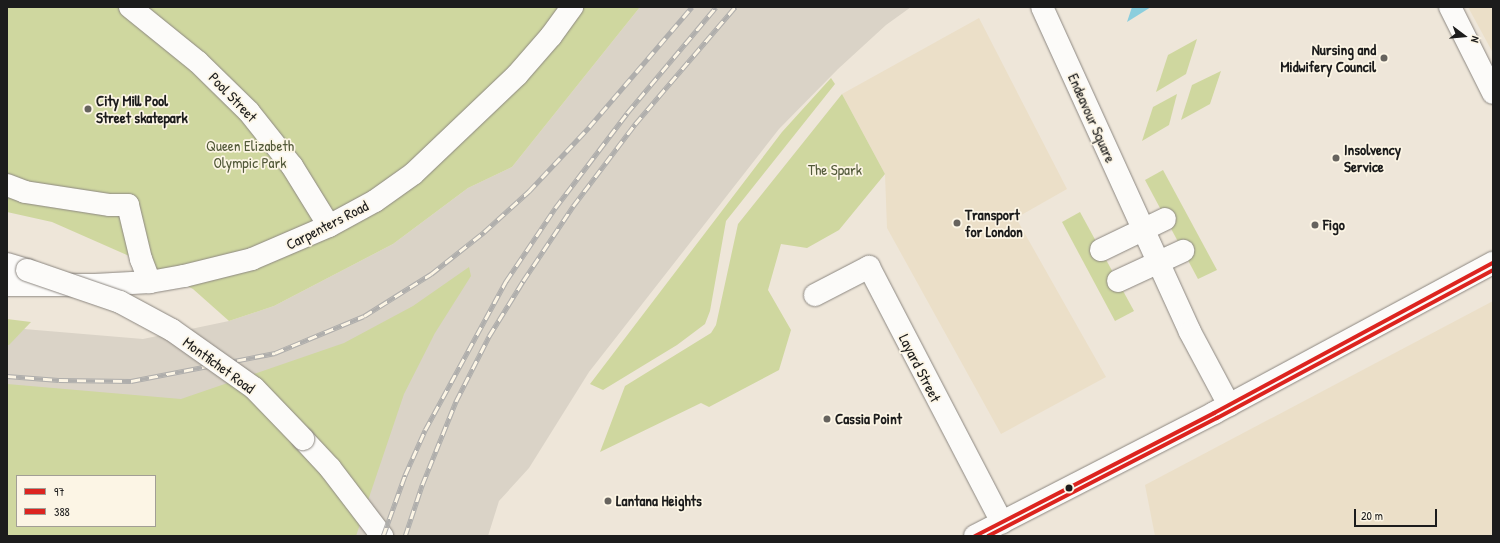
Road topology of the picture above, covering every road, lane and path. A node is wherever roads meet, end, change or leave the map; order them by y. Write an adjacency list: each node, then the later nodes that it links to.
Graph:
1 (130, 7): 8 (street, Pool Street)
2 (572, 7): 8 (street, Carpenters Road)
3 (1042, 7): 9 (street, Endeavour Square)
4 (1450, 7): 5 (street)
5 (1493, 93)
6 (7, 185): 15 (street)
7 (1165, 219): 9 (street)
8 (330, 226): 15 (street, Carpenters Road)
9 (1142, 230): 10 (street); 12 (street, Endeavour Square)
10 (1101, 250)
11 (1183, 251): 12 (street)
12 (1157, 262): 16 (street); 19 (street, Endeavour Square)
13 (1493, 263): 19 (street)
14 (7, 264): 21 (street, Montfichet Road, bridge)
15 (150, 282): 17 (street, Carpenters Road)
16 (1118, 282)
17 (7, 285)
18 (814, 296): 20 (street, Layard Street)
19 (1230, 405): 20 (street)
20 (1002, 522): 22 (street)
21 (382, 536)
22 (975, 536)

